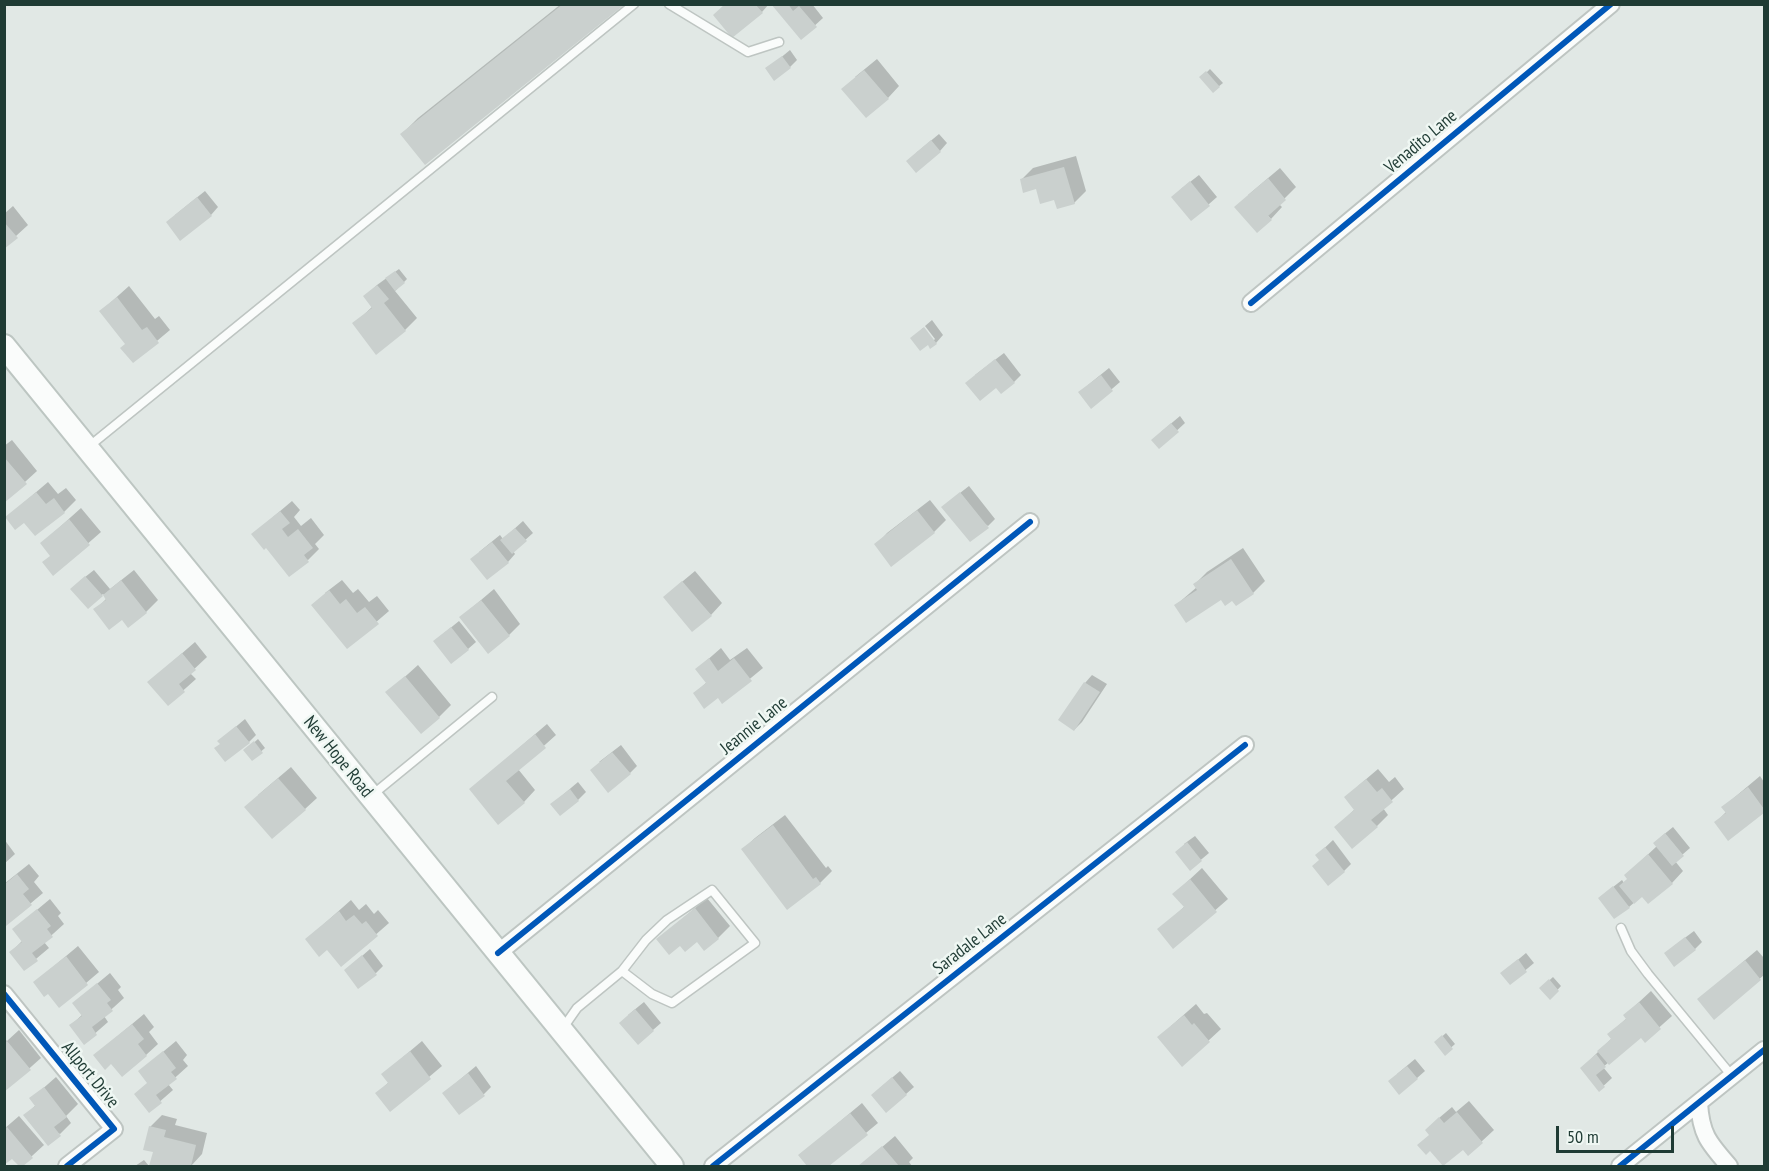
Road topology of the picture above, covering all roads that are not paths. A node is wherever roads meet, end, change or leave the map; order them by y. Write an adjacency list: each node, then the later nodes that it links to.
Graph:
1 (634, 4): 7 (lane)
2 (669, 4): 4 (lane)
3 (1611, 4): 5 (street, Venadito Lane)
4 (779, 42)
5 (1251, 303)
6 (4, 346): 7 (main road, New Hope Road)
7 (87, 448): 11 (main road, New Hope Road)
8 (1030, 522): 13 (street, Jeannie Lane)
9 (492, 697): 11 (lane)
10 (1245, 745): 22 (street, Saradale Lane)
11 (370, 796): 13 (main road, New Hope Road)
12 (1621, 928): 18 (lane)
13 (498, 953): 16 (main road, New Hope Road)
14 (622, 971): 14 (lane); 16 (lane)
15 (4, 994): 20 (street, Allport Drive)
16 (561, 1031): 21 (main road, New Hope Road)
17 (1764, 1050): 18 (street)
18 (1732, 1076): 19 (street)
19 (1699, 1103): 23 (street); 24 (street)
20 (67, 1167)
21 (672, 1167)
22 (713, 1167)
23 (1620, 1167)
24 (1729, 1167)

